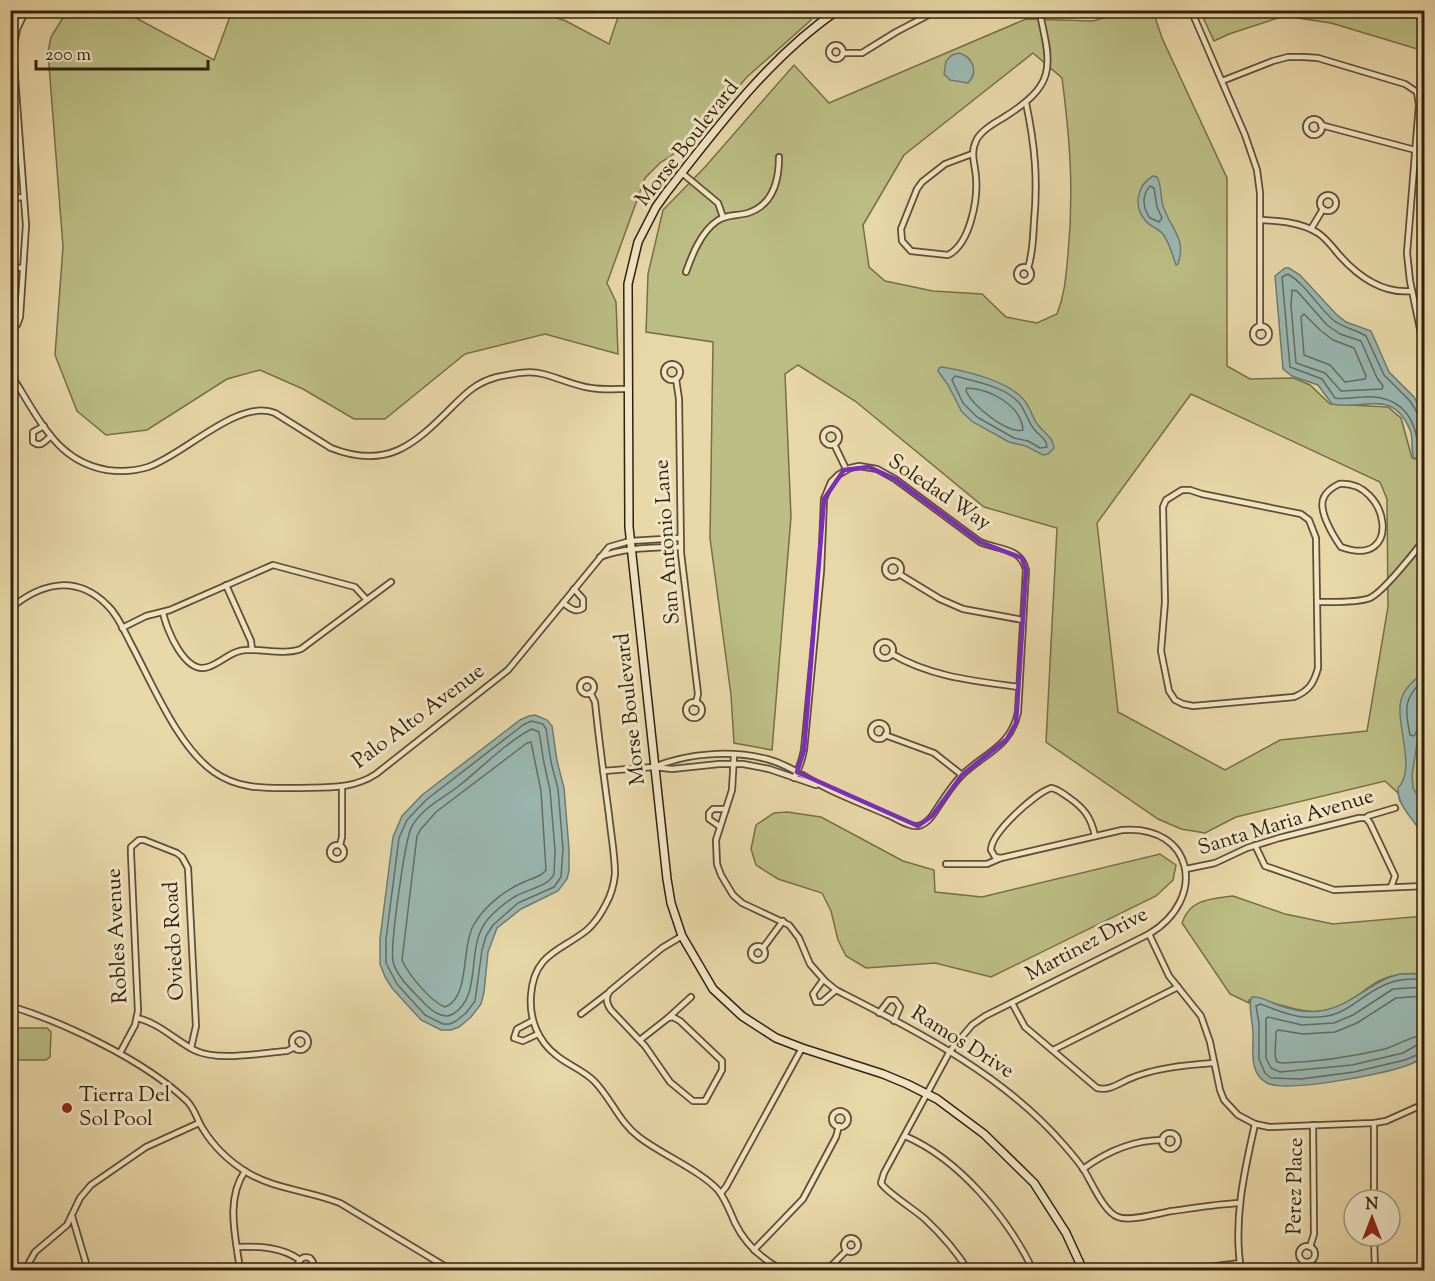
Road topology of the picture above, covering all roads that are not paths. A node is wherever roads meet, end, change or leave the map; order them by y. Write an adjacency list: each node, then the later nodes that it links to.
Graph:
1 (26, 10): 6 (street)
2 (838, 10): 14 (street, Morse Boulevard)
3 (938, 10): 7 (street)
4 (1040, 10): 9 (street)
5 (1191, 10): 8 (street)
6 (12, 41): 15 (street)
7 (843, 53)
8 (1222, 81): 11 (street); 19 (street)
9 (1026, 103): 12 (street); 23 (street)
10 (1321, 125): 11 (street)
11 (1415, 150): 25 (street)
12 (972, 154): 12 (street)
13 (779, 156): 18 (street)
14 (682, 173): 18 (street); 31 (street, Morse Boulevard)
15 (24, 197): 16 (street); 22 (street)
16 (10, 198)
17 (1323, 209): 20 (street)
18 (723, 217): 24 (street)
19 (1260, 220): 20 (street); 26 (street)
20 (1311, 229): 25 (street)
21 (10, 267): 22 (street)
22 (23, 268): 27 (street)
23 (1028, 268)
24 (686, 272)
25 (1412, 291): 28 (street)
26 (1260, 327)
27 (10, 331)
28 (1425, 348)
29 (10, 373): 32 (street)
30 (676, 379): 38 (street, San Antonio Lane)
31 (628, 389): 33 (street); 40 (street, Morse Boulevard)
32 (44, 426): 33 (street); 33 (street)
33 (51, 436)
34 (834, 444): 35 (street)
35 (846, 469): 53 (street, Soledad Way); 65 (street)
36 (1328, 524): 36 (street); 37 (street)
37 (1314, 529): 49 (street); 49 (street)
38 (680, 538): 40 (street, Palo Alto Avenue); 41 (street, San Antonio Lane)
39 (1425, 540): 49 (street)
40 (630, 541): 42 (street, Morse Boulevard); 43 (street, Palo Alto Avenue)
41 (681, 547): 42 (street); 59 (street, San Antonio Lane)
42 (631, 549): 43 (street); 63 (street, Morse Boulevard)
43 (600, 557): 47 (street, Palo Alto Avenue)
44 (899, 574): 53 (street)
45 (391, 582): 48 (street)
46 (226, 585): 48 (street); 52 (street); 55 (street)
47 (574, 589): 50 (street, Palo Alto Avenue); 50 (street)
48 (366, 599): 55 (street)
49 (1318, 602)
50 (562, 603): 68 (street, Palo Alto Avenue)
51 (10, 609): 54 (street, Palo Alto Avenue)
52 (163, 612): 54 (street); 55 (street)
53 (1023, 620): 57 (street, Soledad Way)
54 (122, 628): 68 (street, Palo Alto Avenue)
55 (252, 650)
56 (892, 654): 57 (street)
57 (1019, 687): 66 (street, Soledad Way)
58 (591, 694): 64 (street)
59 (696, 703)
60 (885, 735): 66 (street)
61 (734, 755): 62 (street); 63 (street, Soledad Way); 65 (street, Soledad Way)
62 (734, 764): 63 (street, Soledad Way); 67 (street, Soledad Way); 71 (street)
63 (654, 767): 64 (street); 85 (street, Morse Boulevard)
64 (603, 771): 98 (street)
65 (797, 772): 67 (street); 69 (street, Soledad Way)
66 (962, 775): 69 (street, Soledad Way)
67 (794, 778): 69 (street, Soledad Way)
68 (342, 786): 75 (street)
69 (828, 789)
70 (1395, 808): 72 (street, Santa Maria Avenue)
71 (726, 809): 73 (street); 73 (street)
72 (1366, 818): 76 (street, Santa Maria Avenue); 82 (street)
73 (719, 826): 83 (street)
74 (1095, 836): 78 (street); 78 (street); 80 (street)
75 (340, 845)
76 (1255, 845): 80 (street, Santa Maria Avenue); 82 (street)
77 (161, 847): 96 (street, Robles Avenue); 103 (street, Oviedo Road)
78 (1001, 858): 79 (street)
79 (945, 864)
80 (1186, 869): 84 (street, Martinez Drive)
81 (1425, 886): 82 (street)
82 (1391, 887)
83 (783, 921): 86 (street); 87 (street, Ramos Drive)
84 (1149, 934): 88 (street); 92 (street, Martinez Drive)
85 (682, 936): 90 (street); 104 (street, Morse Boulevard)
86 (763, 948)
87 (823, 980): 89 (street, Ramos Drive); 89 (street)
88 (1178, 987): 105 (street); 108 (street)
89 (836, 990): 94 (street, Ramos Drive)
90 (607, 996): 95 (street); 101 (street)
91 (691, 997): 97 (street)
92 (1012, 1003): 105 (street); 106 (street, Martinez Drive)
93 (10, 1006): 107 (street)
94 (879, 1013): 99 (street, Ramos Drive); 99 (street, Ramos Drive)
95 (581, 1014)
96 (137, 1017): 103 (street); 107 (street, Robles Avenue)
97 (668, 1018): 101 (street); 101 (street)
98 (532, 1021): 100 (street); 100 (street)
99 (894, 1021): 106 (street, Ramos Drive)
100 (538, 1034): 121 (street)
101 (640, 1041)
102 (295, 1047): 103 (street)
103 (191, 1048)
104 (802, 1048): 109 (street, Morse Boulevard); 121 (street)
105 (1053, 1050): 108 (street)
106 (950, 1051): 109 (street, Martinez Drive); 118 (street, Ramos Drive)
107 (120, 1053): 111 (street)
108 (1214, 1062): 113 (street)
109 (926, 1095): 116 (street, Martinez Drive); 141 (street, Morse Boulevard)
110 (1425, 1104): 112 (street)
111 (199, 1123): 119 (street); 123 (street)
112 (1374, 1123): 114 (street); 120 (street)
113 (1255, 1124): 114 (street); 122 (street)
114 (1313, 1125): 125 (street, Perez Place)
115 (839, 1126): 127 (street)
116 (904, 1136): 139 (street, Martinez Drive); 140 (street)
117 (1163, 1140): 118 (street)
118 (1083, 1169): 122 (street, Ramos Drive)
119 (245, 1171): 124 (street); 136 (street)
120 (1374, 1188)
121 (721, 1193): 127 (street)
122 (1240, 1203): 130 (street)
123 (72, 1216): 131 (street); 132 (street)
124 (237, 1247): 129 (street); 133 (street)
125 (1310, 1247)
126 (1374, 1248): 144 (street)
127 (754, 1250): 137 (street)
128 (846, 1251): 138 (street)
129 (300, 1260): 134 (street); 135 (street)
130 (1240, 1263): 142 (street); 143 (street)
131 (25, 1270)
132 (88, 1270)
133 (240, 1270)
134 (301, 1270)
135 (310, 1270)
136 (451, 1270)
137 (782, 1270)
138 (826, 1270)
139 (968, 1270)
140 (1033, 1270)
141 (1083, 1270)
142 (1185, 1270)
143 (1241, 1270)
144 (1375, 1270)

